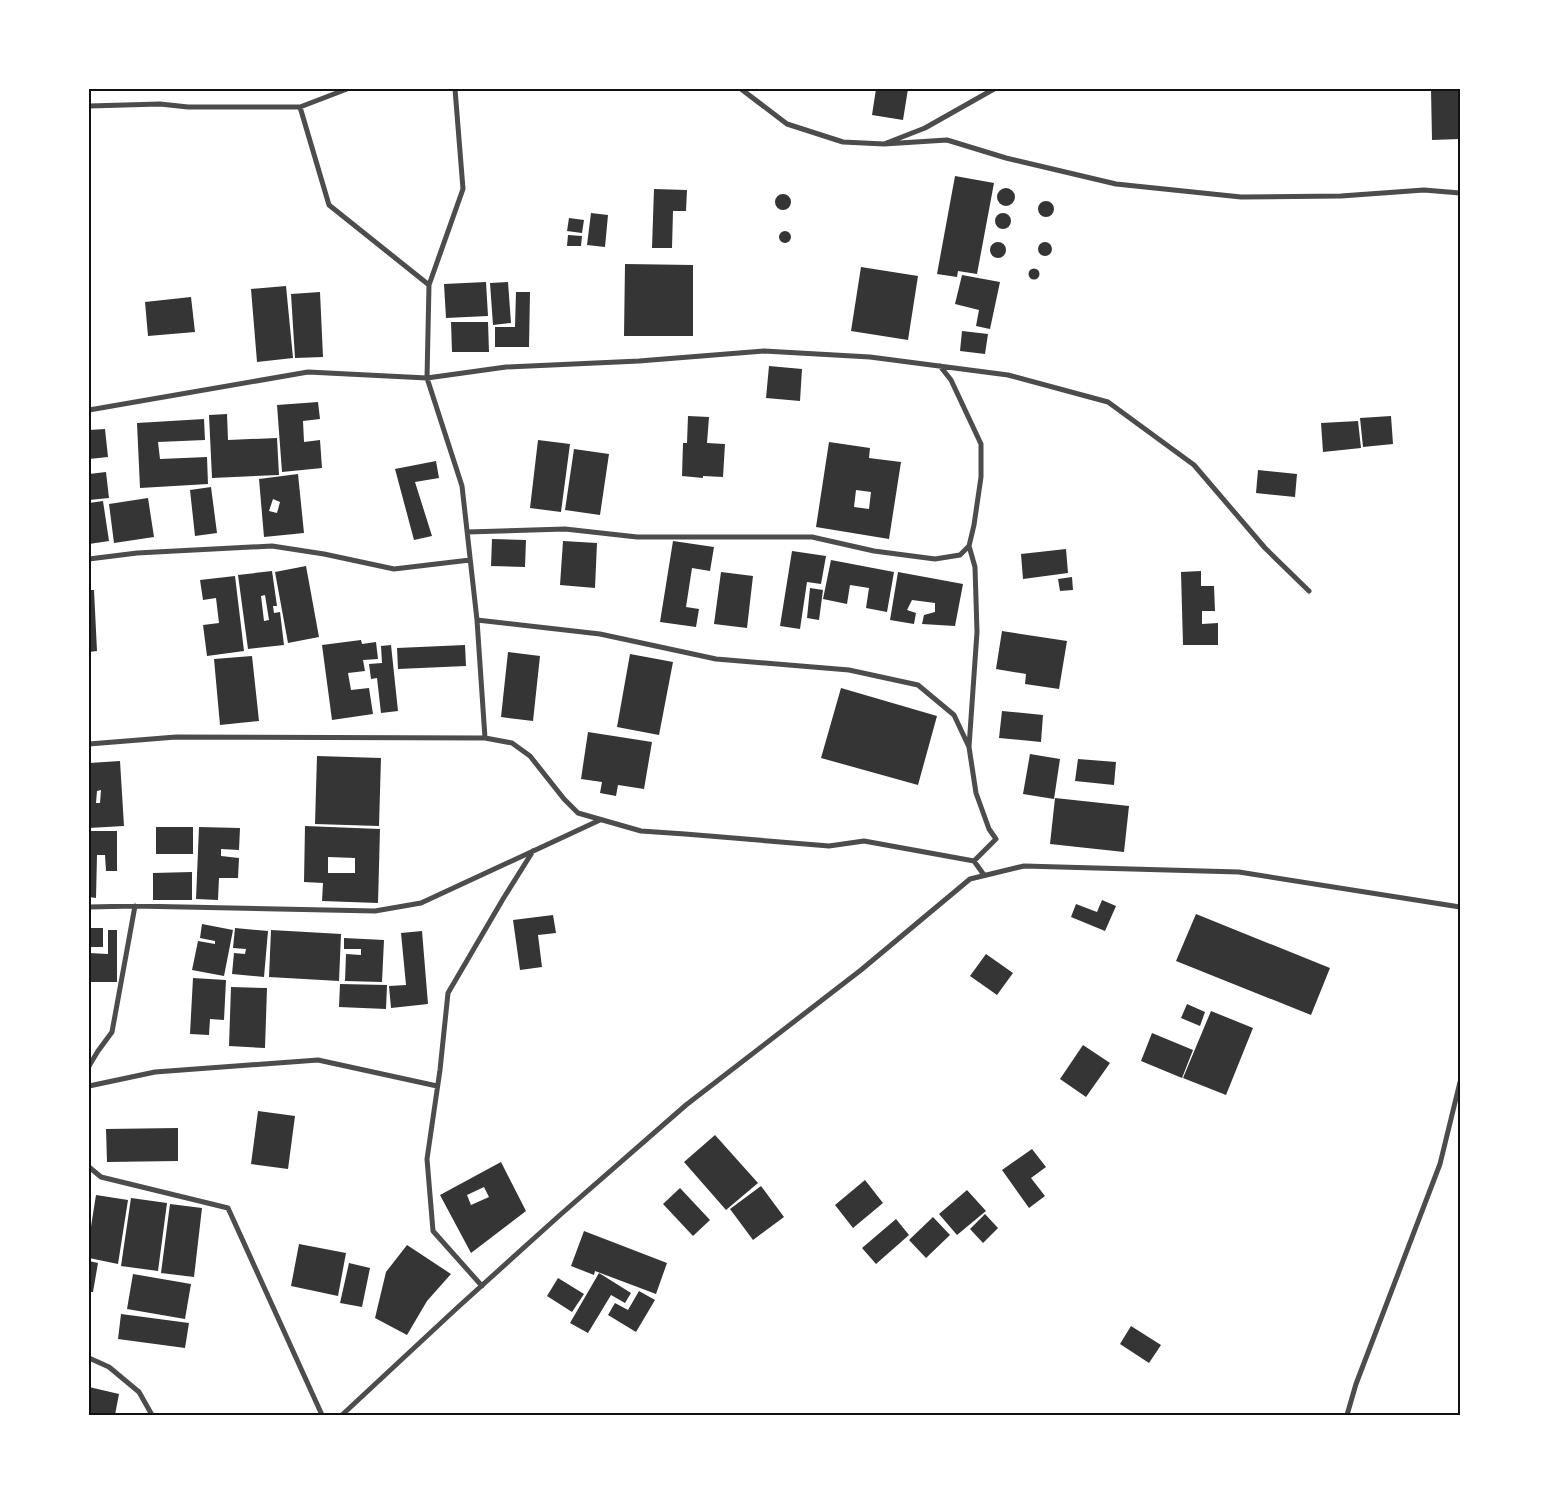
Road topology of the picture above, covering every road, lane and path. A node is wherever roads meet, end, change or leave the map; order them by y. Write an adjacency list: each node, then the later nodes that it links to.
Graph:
1 (347, 89): 6 (street)
2 (455, 89): 9 (street)
3 (741, 89): 7 (street)
4 (994, 89): 7 (street)
5 (89, 106): 6 (street)
6 (300, 107): 9 (street)
7 (884, 144): 8 (street)
8 (1460, 193)
9 (429, 285): 11 (street)
10 (940, 366): 11 (street); 14 (street); 17 (street)
11 (427, 378): 12 (street); 13 (street)
12 (89, 410)
13 (467, 532): 14 (street); 16 (street)
14 (969, 546): 21 (street)
15 (89, 559): 16 (street)
16 (470, 560): 18 (street)
17 (1309, 591)
18 (477, 620): 19 (street); 21 (street)
19 (485, 738): 20 (street); 22 (street)
20 (89, 744)
21 (969, 748): 24 (street)
22 (600, 819): 23 (street); 24 (street)
23 (534, 850): 26 (street); 32 (street)
24 (974, 862): 25 (street)
25 (984, 875): 28 (street); 34 (street)
26 (135, 906): 27 (street); 29 (street)
27 (89, 907)
28 (1460, 907)
29 (89, 1066)
30 (1460, 1082): 39 (street)
31 (89, 1086): 32 (street)
32 (437, 1086): 34 (street)
33 (89, 1168): 37 (street)
34 (482, 1286): 38 (street)
35 (89, 1358): 36 (street)
36 (152, 1415)
37 (322, 1415)
38 (342, 1415)
39 (1347, 1415)

